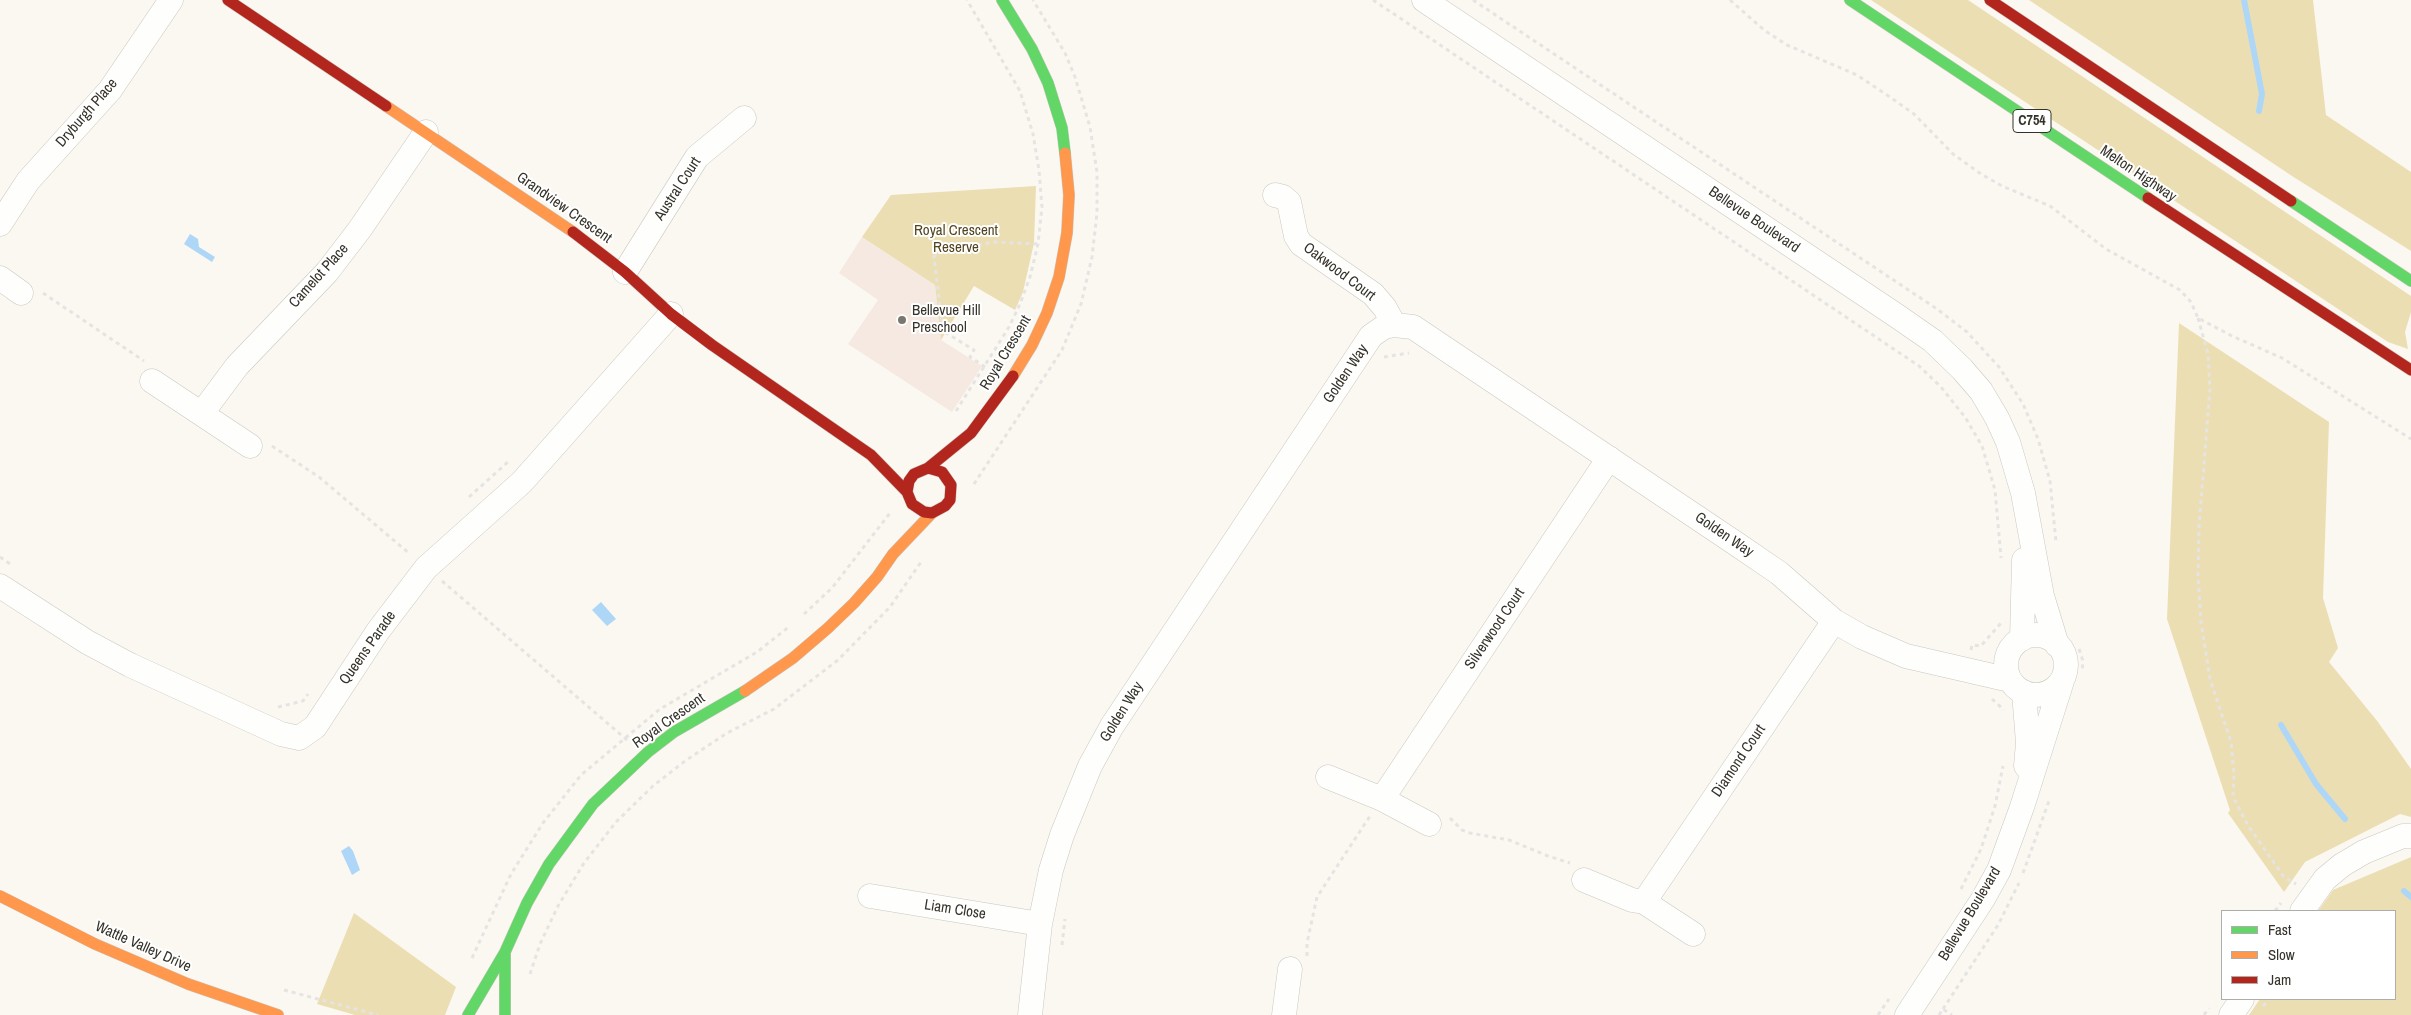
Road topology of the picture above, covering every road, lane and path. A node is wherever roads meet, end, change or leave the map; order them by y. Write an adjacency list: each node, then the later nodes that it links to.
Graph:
1 (171, 0): 15 (street, Dryburgh Place)
2 (228, 0): 13 (main road, Grandview Crescent)
3 (967, 0): 16 (path)
4 (1002, 0): 31 (main road, Royal Crescent)
5 (1033, 0): 39 (path)
6 (1373, 0): 53 (path)
7 (1424, 0): 40 (street, Bellevue Boulevard)
8 (1474, 0): 48 (path)
9 (1730, 0): 22 (path)
10 (1850, 0): 27 (main road, Melton Highway / C754)
11 (1990, 0): 19 (main road)
12 (744, 118): 17 (street, Austral Court)
13 (426, 132): 17 (main road, Grandview Crescent); 29 (street, Camelot Place)
14 (1276, 195): 23 (street, Oakwood Court)
15 (0, 224)
16 (1038, 244): 26 (path); 26 (path)
17 (625, 272): 21 (main road, Grandview Crescent)
18 (0, 278): 20 (street)
19 (2411, 281)
20 (30, 292): 28 (path)
21 (671, 314): 35 (main road, Grandview Crescent); 51 (street, Queens Parade)
22 (2198, 318): 32 (path); 77 (path)
23 (1394, 325): 36 (street, Golden Way); 79 (street, Golden Way)
24 (1416, 357): 25 (path)
25 (1380, 363)
26 (985, 367): 30 (path)
27 (2411, 370)
28 (152, 373): 29 (street)
29 (202, 413): 33 (street)
30 (950, 419)
31 (971, 433): 37 (main road, Royal Crescent); 38 (main road, Royal Crescent)
32 (2411, 439)
33 (259, 445): 51 (path)
34 (516, 454): 42 (path)
35 (871, 455): 38 (main road, Grandview Crescent); 41 (main road, Grandview Crescent)
36 (1609, 458): 56 (street, Golden Way); 68 (street, Silverwood Court)
37 (961, 459)
38 (924, 469): 41 (main road); 45 (main road)
39 (972, 487)
40 (2023, 493): 57 (street, Bellevue Boulevard); 58 (street, Bellevue Boulevard)
41 (907, 494): 45 (main road); 46 (main road)
42 (468, 498)
43 (888, 504): 44 (path)
44 (889, 512)
45 (932, 512): 49 (main road, Royal Crescent)
46 (904, 516)
47 (900, 529): 49 (main road, Royal Crescent)
48 (2057, 550)
49 (892, 554): 64 (main road, Royal Crescent)
50 (0, 557): 54 (path)
51 (414, 558): 55 (street, Queens Parade); 64 (path)
52 (924, 558): 84 (path)
53 (2001, 560)
54 (15, 567)
55 (0, 586)
56 (1834, 621): 59 (street, Golden Way); 76 (street, Diamond Court)
57 (2067, 644): 58 (street); 60 (street); 60 (path)
58 (2015, 646): 59 (street, Golden Way); 62 (street)
59 (1946, 665): 62 (street, Golden Way)
60 (2072, 679): 62 (street); 69 (street, Bellevue Boulevard)
61 (313, 686): 63 (path)
62 (2017, 686): 69 (street, Bellevue Boulevard)
63 (270, 704)
64 (642, 756): 82 (main road, Royal Crescent)
65 (2005, 757): 73 (path)
66 (1328, 777): 68 (street)
67 (2051, 795): 88 (path)
68 (1382, 799): 70 (street); 83 (path)
69 (2022, 807): 89 (street, Bellevue Boulevard)
70 (1438, 820): 72 (path)
71 (2411, 836): 77 (street)
72 (1579, 871): 76 (street)
73 (1960, 890)
74 (0, 896): 90 (main road, Wattle Valley Drive)
75 (870, 896): 79 (street, Liam Close)
76 (1644, 902): 80 (street)
77 (2307, 903)
78 (1066, 917): 81 (path)
79 (1040, 924): 94 (street, Golden Way)
80 (1693, 934)
81 (1061, 951)
82 (504, 952): 92 (main road, Royal Crescent); 93 (main road, Royal Crescent)
83 (1298, 965): 95 (street)
84 (529, 978)
85 (278, 988): 91 (path)
86 (1891, 996): 96 (path)
87 (2241, 1000): 99 (street)
88 (1943, 1009): 97 (path); 98 (path)
89 (1910, 1014)
90 (278, 1015)
91 (378, 1015)
92 (468, 1015)
93 (505, 1015)
94 (1030, 1015)
95 (1284, 1015)
96 (1878, 1015)
97 (1939, 1015)
98 (1952, 1015)
99 (2231, 1015)

